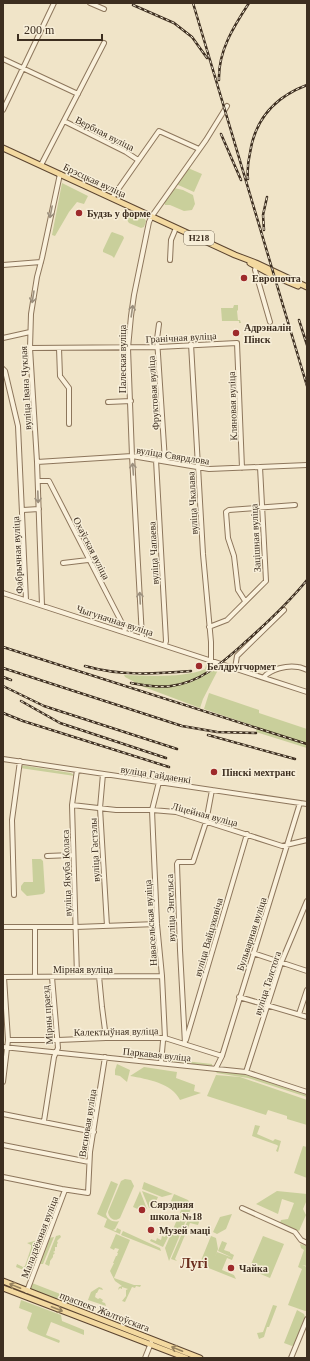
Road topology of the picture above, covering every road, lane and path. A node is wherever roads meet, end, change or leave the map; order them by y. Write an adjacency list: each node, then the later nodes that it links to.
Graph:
1 (54, 3): 6 (street)
2 (90, 3): 3 (street)
3 (104, 8)
4 (104, 43): 7 (street)
5 (3, 58): 6 (street)
6 (23, 68): 7 (street); 9 (street)
7 (78, 94): 10 (street)
8 (227, 106): 12 (street, Палеская вуліца)
9 (3, 110)
10 (64, 121): 13 (street, Вербная вуліца); 14 (street)
11 (3, 148): 14 (main road, Брэсцкая вуліца / Н218)
12 (199, 149): 13 (street); 17 (street, Палеская вуліца)
13 (138, 160): 16 (street)
14 (41, 165): 15 (main road, Брэсцкая вуліца / Н218)
15 (60, 174): 16 (main road, Брэсцкая вуліца / Н218); 21 (street, вуліца Івана Чуклая, one-way to 21)
16 (112, 198): 17 (main road, Брэсцкая вуліца / Н218)
17 (152, 216): 18 (main road, Брэсцкая вуліца / Н218); 34 (street, Палеская вуліца, one-way to 17)
18 (176, 228): 19 (street); 20 (main road, Брэсцкая вуліца / Н218)
19 (170, 260)
20 (246, 260): 23 (main road, Брэсцкая вуліца / Н218); 24 (main road, Брэсцкая вуліца / Н218)
21 (41, 262): 22 (street); 27 (street, вуліца Івана Чуклая, one-way to 27)
22 (3, 265)
23 (256, 267): 24 (main road, Брэсцкая вуліца / Н218); 25 (street)
24 (307, 288)
25 (270, 322)
26 (159, 324): 31 (street, Фруктовая вуліца)
27 (30, 332): 28 (street); 32 (street, вуліца Івана Чуклая)
28 (3, 338)
29 (237, 343): 30 (street, Гранічная вуліца); 46 (street, Кляновая вуліца)
30 (191, 344): 31 (street, Гранічная вуліца); 45 (street, вуліца Чкалава)
31 (158, 347): 34 (street, Гранічная вуліца); 42 (street, Фруктовая вуліца)
32 (30, 348): 33 (street, Гранічная вуліца); 41 (street, вуліца Івана Чуклая)
33 (59, 348): 34 (street, Гранічная вуліца); 38 (street)
34 (128, 348): 36 (street, Палеская вуліца)
35 (3, 369): 51 (street, Фабрычная вуліца)
36 (131, 401): 37 (street); 39 (street, Палеская вуліца)
37 (108, 402)
38 (69, 424)
39 (132, 456): 40 (street, вуліца Свярдлова); 41 (street, вуліца Свярдлова); 61 (street, Палеская вуліца, one-way to 39)
40 (156, 460): 42 (street, вуліца Свярдлова); 62 (street, вуліца Чапаева)
41 (37, 462): 47 (street, вуліца Івана Чуклая)
42 (165, 462): 45 (street, вуліца Свярдлова)
43 (307, 465): 44 (street, вуліца Свярдлова)
44 (260, 467): 46 (street, вуліца Свярдлова); 49 (street, Зацішная вуліца)
45 (199, 468): 46 (street, вуліца Свярдлова); 59 (street, вуліца Чкалава)
46 (242, 468)
47 (38, 481): 50 (street, вуліца Івана Чуклая, one-way to 50); 52 (street, Охаўская вуліца)
48 (295, 505): 49 (street)
49 (262, 507): 56 (street, Зацішная вуліца); 56 (street)
50 (39, 509): 51 (street, Фабрычная вуліца); 57 (street, вуліца Івана Чуклая)
51 (23, 510): 55 (street, Фабрычная вуліца)
52 (88, 560): 53 (street); 60 (street, Охаўская вуліца)
53 (63, 563)
54 (3, 592): 55 (street, Чыгуначная вуліца)
55 (26, 600): 57 (street, Чыгуначная вуліца)
56 (245, 600): 59 (street, Зацішная вуліца)
57 (42, 605): 60 (street, Чыгуначная вуліца)
58 (284, 610): 64 (street)
59 (209, 628): 63 (street, вуліца Чкалава)
60 (124, 632): 61 (street, Чыгуначная вуліца)
61 (142, 637): 62 (street, Чыгуначная вуліца)
62 (165, 645): 63 (street, Чыгуначная вуліца)
63 (211, 660): 64 (street, Чыгуначная вуліца)
64 (235, 668): 66 (street, Чыгуначная вуліца)
65 (307, 670): 66 (street)
66 (264, 677): 67 (street, Чыгуначная вуліца)
67 (307, 692)
68 (3, 759): 69 (street, вуліца Гайдаенкі)
69 (20, 761): 70 (street, вуліца Гайдаенкі); 85 (street)
70 (77, 770): 71 (street, вуліца Гайдаенкі); 76 (street, вуліца Якуба Коласа)
71 (103, 774): 72 (street, вуліца Гайдаенкі); 77 (street, вуліца Гастэлы)
72 (159, 782): 73 (street, вуліца Гайдаенкі); 78 (street, Навасельская вуліца)
73 (212, 790): 74 (street, вуліца Гайдаенкі); 79 (street, вуліца Энгельса)
74 (300, 803): 75 (street, вуліца Гайдаенкі); 82 (street, Бульварная вуліца)
75 (307, 804)
76 (72, 805): 77 (street, Ліцейная вуліца); 83 (street, вуліца Якуба Коласа)
77 (100, 808): 78 (street, Ліцейная вуліца); 88 (street, вуліца Гастэлы)
78 (152, 810): 79 (street, Ліцейная вуліца); 87 (street, Навасельская вуліца)
79 (206, 822): 80 (street, Ліцейная вуліца); 110 (street, вуліца Энгельса)
80 (247, 834): 82 (street, Ліцейная вуліца); 110 (street, вуліца Вайцэховіча)
81 (307, 840): 82 (street, Ліцейная вуліца)
82 (288, 844): 92 (street, Бульварная вуліца)
83 (72, 855): 84 (street); 91 (street, вуліца Якуба Коласа)
84 (47, 856)
85 (14, 895)
86 (307, 901): 93 (street, вуліца Талстога)
87 (157, 924): 88 (street); 97 (street, Навасельская вуліца)
88 (107, 926): 91 (street)
89 (3, 927): 90 (street)
90 (35, 927): 91 (street); 99 (street)
91 (76, 927): 95 (street, вуліца Якуба Коласа)
92 (253, 953): 93 (street); 102 (street, Бульварная вуліца)
93 (282, 963): 94 (street); 103 (street, вуліца Талстога)
94 (307, 971)
95 (77, 976): 96 (street, Мірная вуліца); 100 (street, Мірная вуліца)
96 (100, 976): 97 (street, Мірная вуліца); 106 (street)
97 (162, 976): 107 (street, Навасельская вуліца)
98 (4, 977): 99 (street, Мірная вуліца); 108 (street)
99 (35, 977): 100 (street, Мірная вуліца)
100 (52, 977): 109 (street, Мірны праезд)
101 (307, 990): 104 (street)
102 (239, 996): 103 (street); 113 (street, Бульварная вуліца)
103 (269, 1006): 104 (street); 117 (street, вуліца Талстога)
104 (299, 1014): 105 (street)
105 (307, 1017)
106 (106, 1038): 107 (street, Калектыўная вуліца); 109 (street, Калектыўная вуліца)
107 (165, 1038): 110 (street, Калектыўная вуліца); 115 (street, Навасельская вуліца)
108 (8, 1040): 109 (street, Калектыўная вуліца); 111 (street)
109 (58, 1040): 112 (street, Мірны праезд)
110 (185, 1044): 113 (street, Калектыўная вуліца)
111 (5, 1047): 112 (street, Паркавая вуліца); 118 (street)
112 (56, 1052): 114 (street, Паркавая вуліца); 121 (street, Мірны праезд)
113 (222, 1056): 116 (street, Бульварная вуліца)
114 (106, 1057): 115 (street, Паркавая вуліца); 122 (street, Вясновая вуліца)
115 (161, 1063): 116 (street, Паркавая вуліца)
116 (216, 1068): 117 (street, Паркавая вуліца)
117 (246, 1072): 119 (street, Паркавая вуліца)
118 (3, 1082)
119 (307, 1092)
120 (3, 1114): 121 (street)
121 (44, 1122): 122 (street)
122 (94, 1132): 124 (street, Вясновая вуліца)
123 (3, 1145): 124 (street)
124 (89, 1162): 127 (street, Вясновая вуліца)
125 (3, 1177): 126 (street, Маладзёжная вуліца)
126 (66, 1190): 127 (street, Маладзёжная вуліца); 132 (street, Маладзёжная вуліца)
127 (88, 1193)
128 (242, 1208): 129 (street)
129 (307, 1243)
130 (3, 1281): 132 (main road, праспект Жалтоўскага, one-way to 130)
131 (3, 1288): 135 (main road, праспект Жалтоўскага, one-way to 135)
132 (27, 1291): 134 (main road, праспект Жалтоўскага)
133 (307, 1319): 140 (street)
134 (128, 1330): 135 (main road); 136 (main road, праспект Жалтоўскага)
135 (123, 1334): 136 (main road, праспект Жалтоўскага)
136 (152, 1342): 137 (street); 138 (main road, праспект Жалтоўскага); 139 (main road, праспект Жалтоўскага, one-way to 136)
137 (145, 1358)
138 (186, 1358)
139 (200, 1358)
140 (291, 1358)

